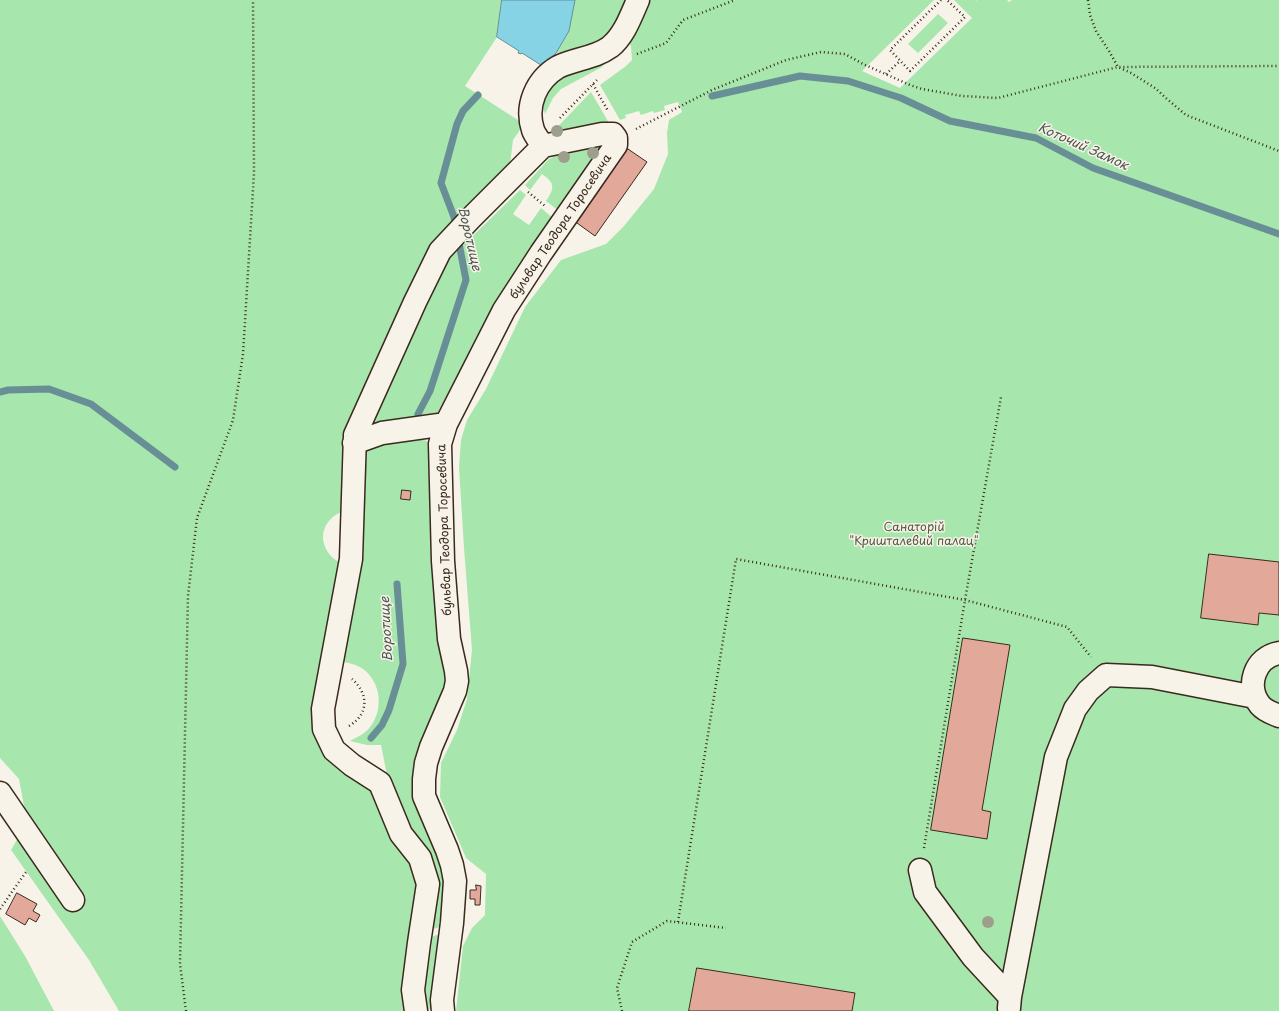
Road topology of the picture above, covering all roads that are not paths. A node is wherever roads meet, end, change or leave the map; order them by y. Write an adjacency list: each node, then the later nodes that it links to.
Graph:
1 (638, 0): 2 (street)
2 (541, 143): 3 (street, бульвар Теодора Торосевича); 4 (street)
3 (446, 424): 4 (street); 13 (street, бульвар Теодора Торосевича)
4 (354, 443): 12 (street)
5 (1279, 653): 6 (street)
6 (1255, 697): 7 (street); 11 (street)
7 (1279, 716)
8 (0, 793): 10 (street)
9 (920, 870): 11 (street)
10 (73, 900)
11 (1009, 1004)
12 (416, 1011)
13 (443, 1011)

